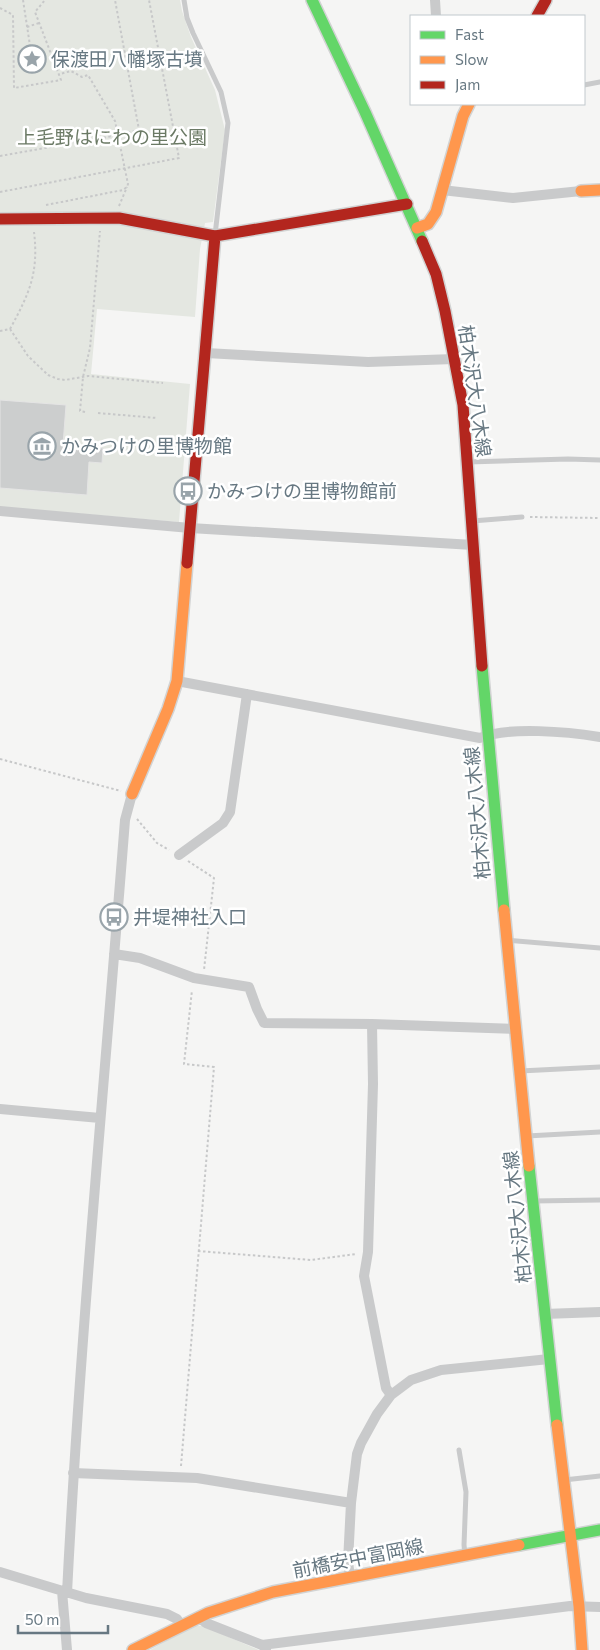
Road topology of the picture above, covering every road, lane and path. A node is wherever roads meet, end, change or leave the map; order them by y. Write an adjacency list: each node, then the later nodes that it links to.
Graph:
1 (23, 0): 13 (path)
2 (45, 0): 12 (path)
3 (115, 0): 19 (path)
4 (149, 0): 21 (path)
5 (184, 0): 34 (lane)
6 (312, 0): 27 (main road, 柏木沢大八木線)
7 (435, 0): 10 (street)
8 (546, 0): 11 (main road)
9 (0, 8): 15 (path)
10 (436, 15)
11 (538, 15)
12 (40, 23): 13 (path); 15 (path)
13 (27, 26): 14 (path)
14 (33, 65)
15 (60, 74): 19 (path)
16 (600, 82): 17 (lane)
17 (585, 85)
18 (468, 105): 23 (main road)
19 (118, 136): 20 (path); 21 (path)
20 (0, 156)
21 (126, 169): 22 (path); 26 (path)
22 (127, 187): 28 (path); 30 (path)
23 (442, 190): 25 (street); 33 (main road)
24 (600, 190): 25 (main road)
25 (581, 191)
26 (0, 192)
27 (407, 204): 33 (main road, 柏木沢大八木線); 34 (main road)
28 (44, 205)
29 (0, 218): 30 (main road)
30 (118, 218): 34 (main road)
31 (34, 227): 35 (path)
32 (99, 228): 39 (path)
33 (417, 228): 38 (main road, 柏木沢大八木線)
34 (215, 236): 37 (main road)
35 (10, 329): 36 (path); 39 (path)
36 (0, 331)
37 (206, 353): 38 (street); 50 (main road)
38 (454, 359): 45 (main road, 柏木沢大八木線)
39 (84, 377): 40 (path); 41 (path)
40 (163, 383)
41 (86, 412)
42 (98, 413): 43 (path)
43 (157, 418)
44 (600, 460): 45 (lane)
45 (468, 462): 49 (main road, 柏木沢大八木線)
46 (0, 511): 50 (street)
47 (522, 517): 48 (path); 49 (lane)
48 (600, 518)
49 (472, 521): 51 (main road, 柏木沢大八木線)
50 (190, 528): 51 (street); 52 (main road)
51 (474, 545): 54 (main road, 柏木沢大八木線)
52 (177, 681): 53 (street); 57 (main road)
53 (247, 694): 54 (street); 59 (street)
54 (488, 735): 55 (street); 60 (main road, 柏木沢大八木線)
55 (600, 737)
56 (0, 759): 57 (path)
57 (132, 794): 58 (street)
58 (128, 808): 59 (path); 62 (street)
59 (180, 855): 63 (path)
60 (506, 940): 61 (lane); 65 (main road, 柏木沢大八木線)
61 (600, 948)
62 (114, 954): 63 (street); 69 (street)
63 (198, 978): 64 (street); 74 (path)
64 (372, 1024): 65 (street); 75 (street)
65 (514, 1029): 67 (main road, 柏木沢大八木線)
66 (600, 1067): 67 (lane)
67 (519, 1071): 71 (main road, 柏木沢大八木線)
68 (0, 1109): 69 (street)
69 (100, 1118): 81 (street)
70 (600, 1132): 71 (lane)
71 (526, 1136): 73 (main road, 柏木沢大八木線)
72 (600, 1200): 73 (lane)
73 (532, 1201): 77 (main road, 柏木沢大八木線)
74 (198, 1251): 75 (path); 82 (path)
75 (368, 1252): 79 (street)
76 (600, 1312): 77 (street)
77 (544, 1314): 78 (main road, 柏木沢大八木線)
78 (549, 1359): 79 (street); 84 (main road, 柏木沢大八木線)
79 (391, 1395): 85 (street)
80 (459, 1450): 88 (lane)
81 (73, 1473): 82 (street); 91 (street)
82 (180, 1476): 85 (street)
83 (600, 1476): 84 (lane)
84 (564, 1480): 87 (main road, 柏木沢大八木線)
85 (351, 1503): 90 (street)
86 (600, 1530): 87 (main road, 前橋安中富岡線)
87 (570, 1536): 88 (main road, 前橋安中富岡線); 92 (main road, 柏木沢大八木線)
88 (465, 1556): 90 (main road, 前橋安中富岡線)
89 (0, 1572): 91 (street)
90 (350, 1577): 94 (main road, 前橋安中富岡線)
91 (65, 1592): 95 (street); 97 (street)
92 (578, 1606): 93 (street); 96 (street); 99 (main road, 柏木沢大八木線)
93 (600, 1607)
94 (198, 1617): 95 (main road, 前橋安中富岡線); 96 (street)
95 (181, 1625): 98 (main road, 前橋安中富岡線)
96 (264, 1647)
97 (67, 1650)
98 (133, 1650)
99 (582, 1650)

